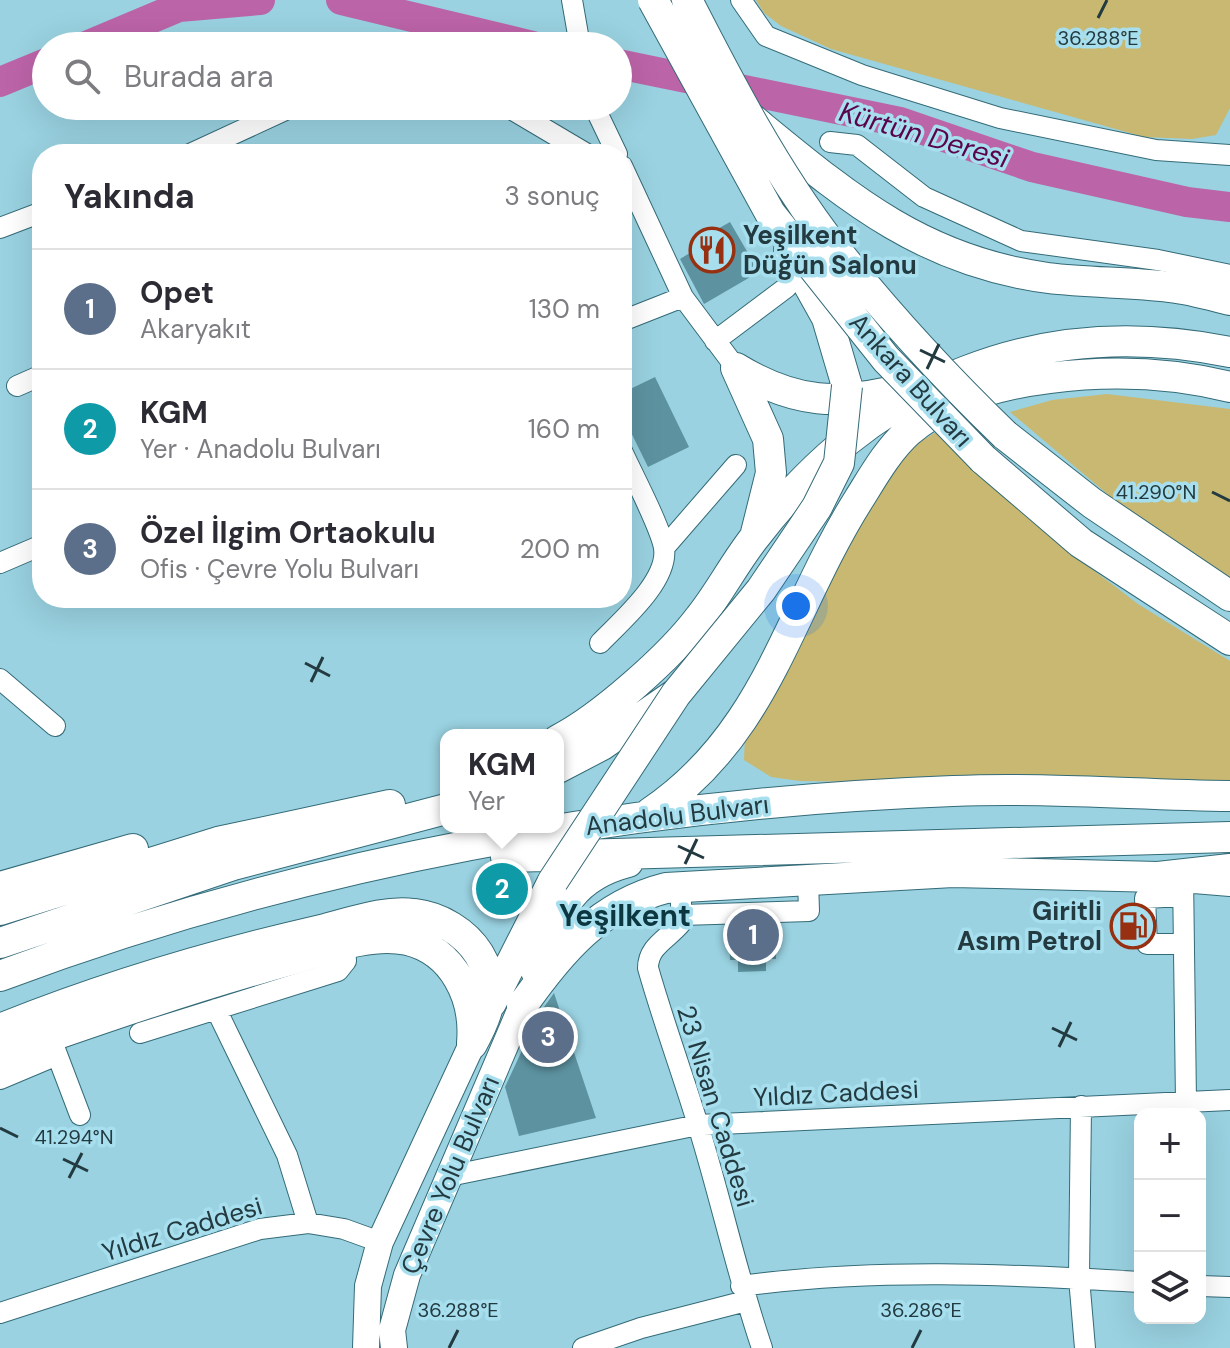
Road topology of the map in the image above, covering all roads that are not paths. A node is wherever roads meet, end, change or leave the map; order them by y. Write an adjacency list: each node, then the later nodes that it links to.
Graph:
1 (572, 0): 5 (street)
2 (653, 0): 16 (highway, Ankara Bulvarı, bridge)
3 (687, 0): 6 (highway, Ankara Bulvarı, bridge)
4 (741, 0): 14 (street)
5 (578, 32)
6 (751, 118): 22 (highway); 37 (highway, Ankara Bulvarı, bridge)
7 (266, 120): 11 (street)
8 (530, 120): 12 (street)
9 (600, 120): 13 (street)
10 (830, 142): 19 (street)
11 (217, 144)
12 (570, 144)
13 (611, 144)
14 (1230, 155)
15 (632, 187): 21 (street)
16 (770, 213): 38 (highway, Ankara Bulvarı, bridge); 41 (highway, bridge)
17 (32, 216): 18 (street)
18 (0, 228)
19 (1230, 275)
20 (787, 287): 24 (street)
21 (683, 297): 23 (street); 24 (street)
22 (1230, 300)
23 (632, 317)
24 (715, 341): 26 (street)
25 (1230, 352): 27 (highway)
26 (736, 368): 27 (highway); 33 (highway)
27 (942, 378): 33 (highway)
28 (32, 379): 29 (street)
29 (17, 386)
30 (1230, 387): 48 (highway)
31 (736, 465): 34 (street)
32 (632, 474): 34 (street)
33 (755, 536): 43 (highway)
34 (664, 548): 39 (street)
35 (32, 549): 36 (street)
36 (0, 563)
37 (1230, 596)
38 (1230, 640)
39 (600, 643)
40 (0, 679): 42 (street)
41 (676, 694): 44 (highway); 65 (highway, bridge)
42 (55, 726)
43 (564, 735)
44 (564, 765)
45 (440, 790): 52 (highway)
46 (1230, 796): 48 (highway, Anadolu Bulvarı)
47 (440, 811): 61 (highway)
48 (648, 814): 49 (highway, Anadolu Bulvarı)
49 (564, 829)
50 (545, 833): 54 (highway, Anadolu Bulvarı)
51 (1230, 837): 53 (highway)
52 (218, 842): 58 (highway); 60 (highway)
53 (770, 850): 54 (highway); 66 (highway)
54 (360, 867): 63 (highway, Anadolu Bulvarı)
55 (1230, 869): 56 (highway)
56 (1183, 884): 57 (street); 59 (highway); 62 (street); 62 (street)
57 (1230, 886)
58 (0, 887)
59 (681, 901): 66 (highway); 78 (street, 23 Nisan Caddesi)
60 (0, 910)
61 (0, 943)
62 (1184, 944): 75 (street)
63 (0, 976)
64 (254, 984): 67 (street); 70 (highway); 71 (highway)
65 (491, 1003): 68 (highway); 70 (highway)
66 (522, 1006): 79 (main road, Çevre Yolu Bulvarı)
67 (216, 1009): 69 (street); 80 (street)
68 (0, 1029)
69 (140, 1033)
70 (472, 1044): 81 (main road, Çevre Yolu Bulvarı)
71 (54, 1046): 72 (highway); 73 (street); 77 (street)
72 (0, 1054)
73 (0, 1079)
74 (1230, 1100): 75 (street, Yıldız Caddesi)
75 (1186, 1102): 76 (street, Yıldız Caddesi)
76 (1081, 1106): 78 (street, Yıldız Caddesi); 82 (street)
77 (80, 1115)
78 (698, 1125): 79 (street, Yıldız Caddesi); 86 (street, 23 Nisan Caddesi)
79 (449, 1176): 89 (main road, Çevre Yolu Bulvarı)
80 (308, 1223): 81 (street, Yıldız Caddesi); 87 (street, Yıldız Caddesi)
81 (380, 1242): 88 (main road, Çevre Yolu Bulvarı)
82 (1079, 1278): 83 (street); 86 (street); 92 (street)
83 (1134, 1282)
84 (1206, 1286): 85 (street)
85 (1230, 1287)
86 (743, 1294): 90 (street); 91 (street, 23 Nisan Caddesi)
87 (0, 1313)
88 (366, 1348)
89 (394, 1348)
90 (583, 1348)
91 (762, 1348)
92 (1085, 1348)

